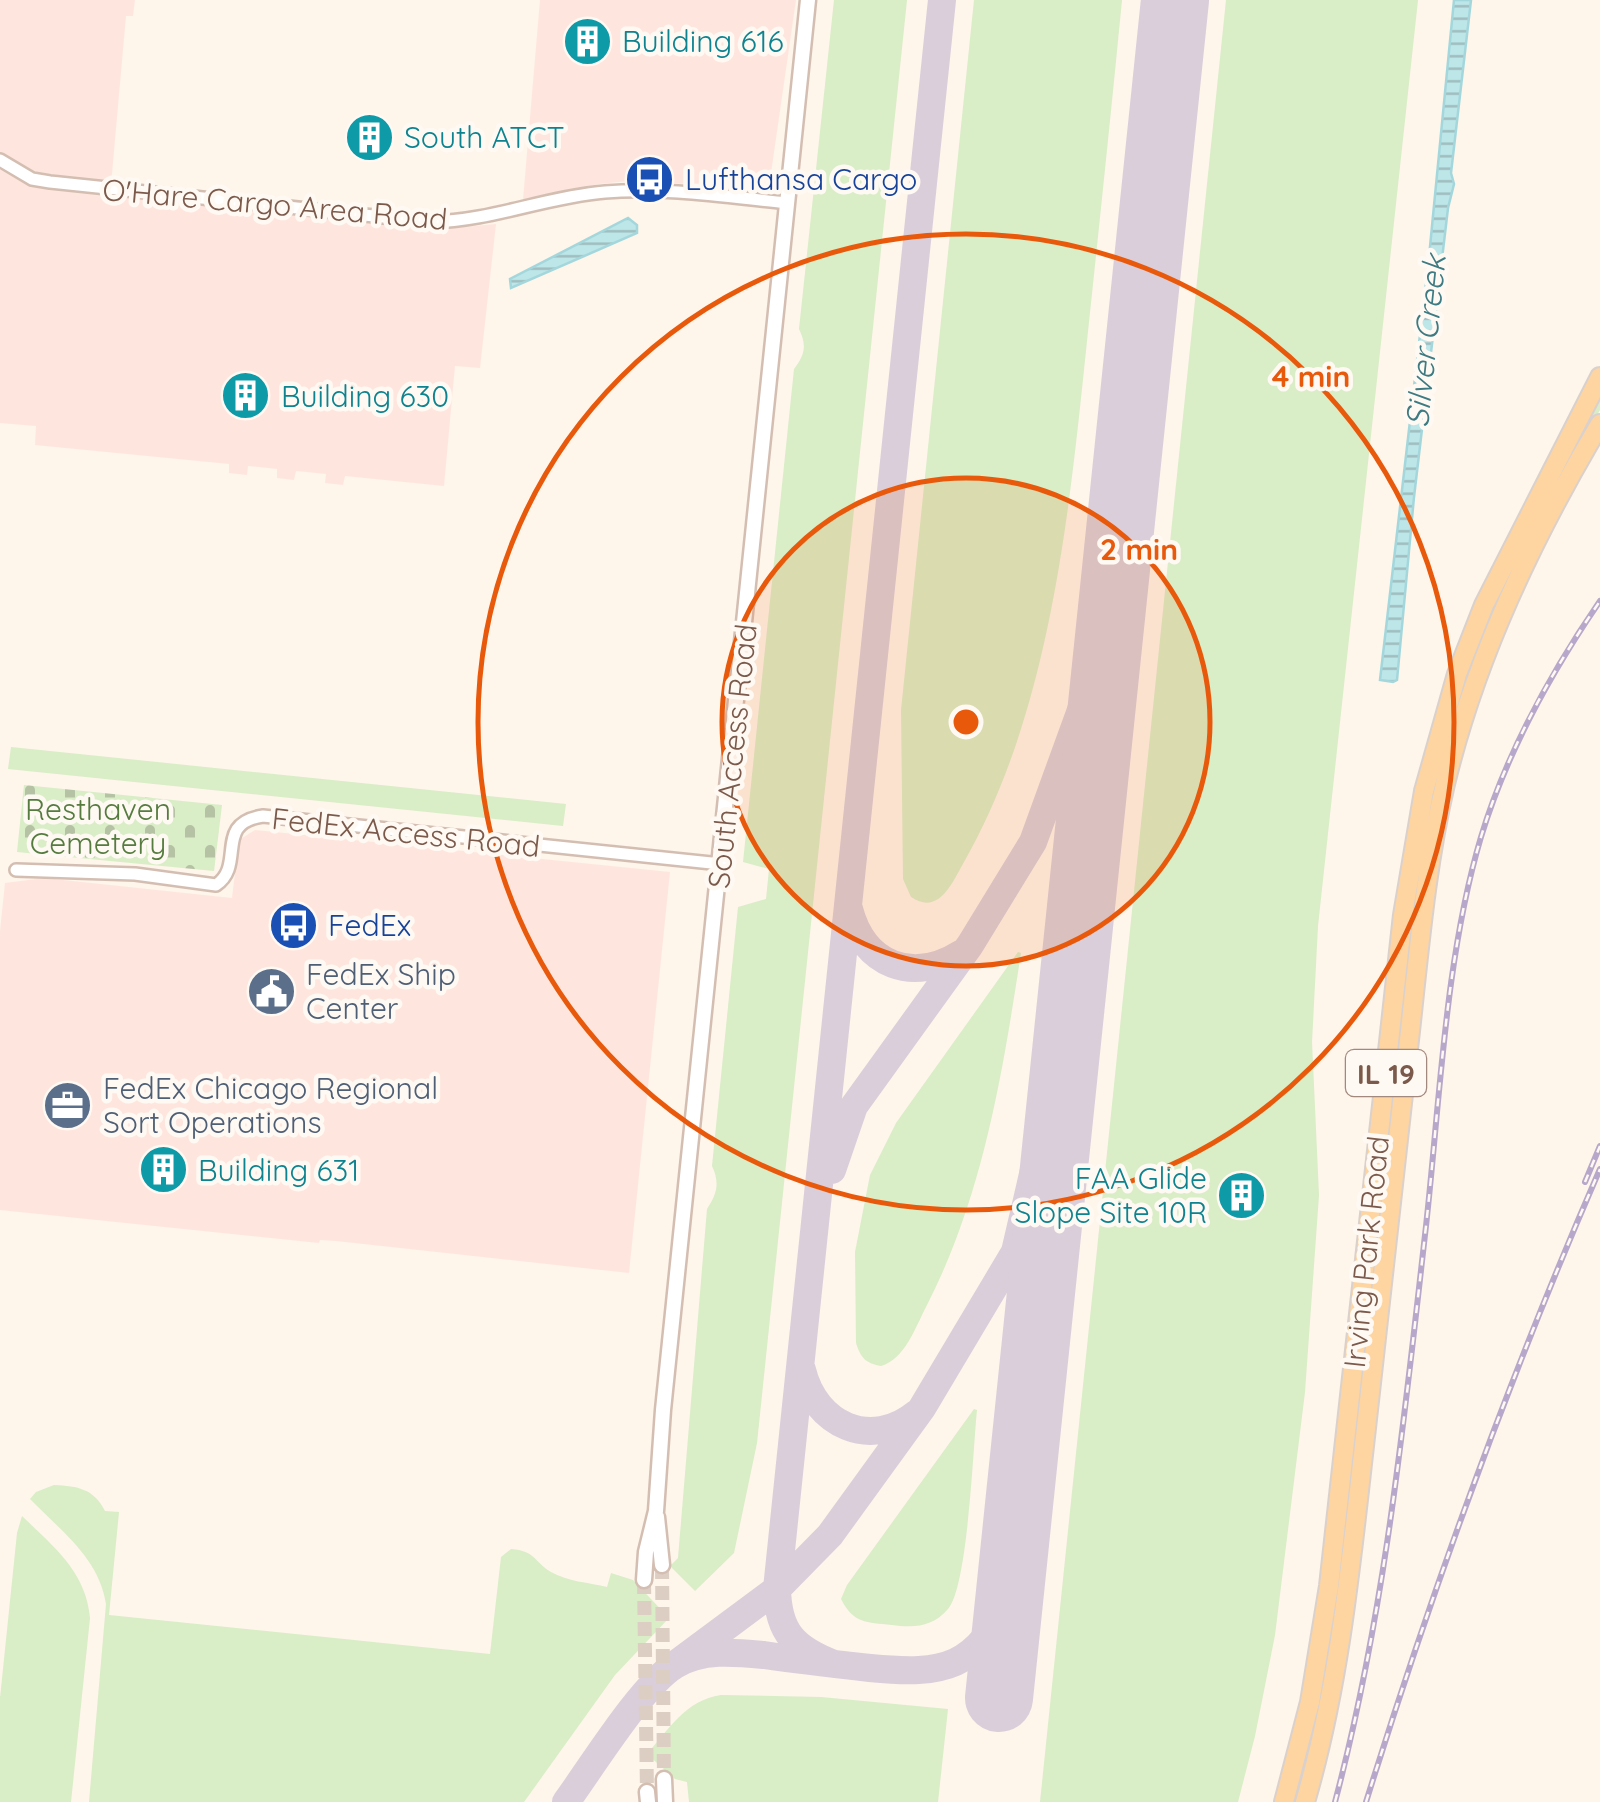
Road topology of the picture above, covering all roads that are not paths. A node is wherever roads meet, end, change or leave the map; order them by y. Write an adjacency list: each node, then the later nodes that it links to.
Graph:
1 (808, 0): 3 (street, South Access Road)
2 (1, 161): 3 (street, O'Hare Cargo Area Road)
3 (788, 203): 6 (street, South Access Road)
4 (1600, 377): 13 (main road, Irving Park Road / IL 19)
5 (1600, 424): 14 (main road, Irving Park Road / IL 19)
6 (721, 864): 7 (street, FedEx Access Road); 8 (street, South Access Road)
7 (16, 870)
8 (656, 1511): 9 (street, South Access Road); 10 (street, South Access Road)
9 (662, 1565)
10 (644, 1580)
11 (664, 1779): 12 (street)
12 (665, 1802)
13 (1284, 1802)
14 (1305, 1802)

